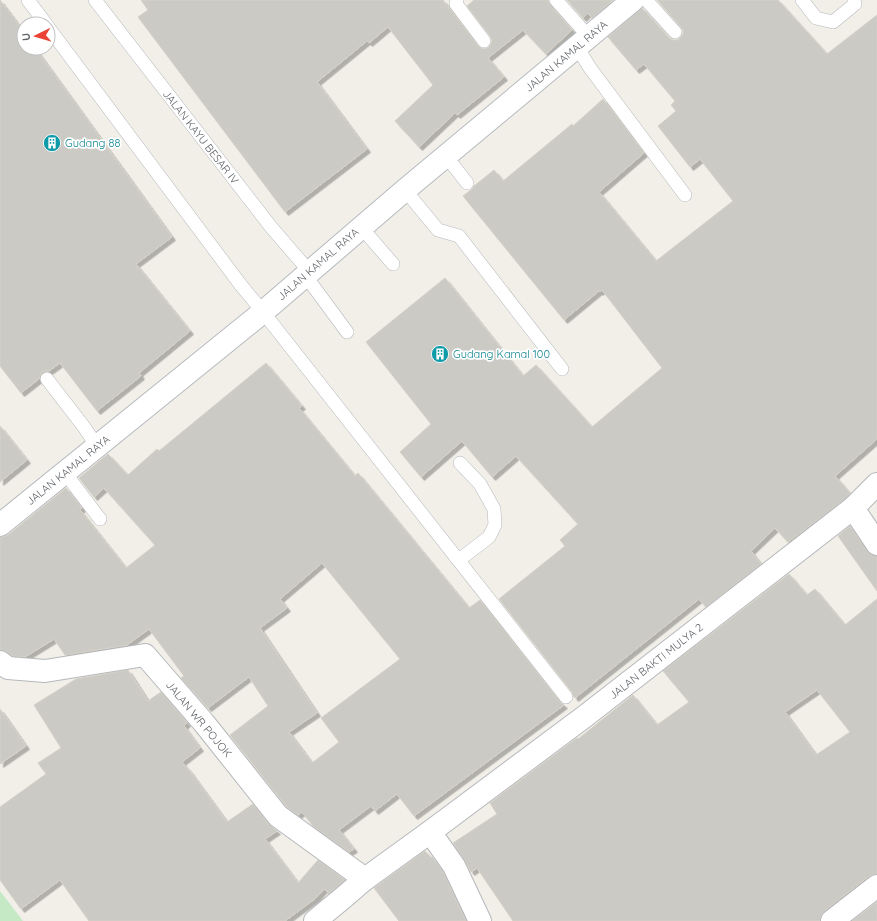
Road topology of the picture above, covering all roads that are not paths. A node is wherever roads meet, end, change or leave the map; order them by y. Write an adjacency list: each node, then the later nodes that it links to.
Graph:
1 (28, 0): 9 (lane)
2 (95, 0): 20 (lane, JALAN KAYU BESAR IV)
3 (457, 0): 12 (lane)
4 (556, 0): 13 (lane)
5 (633, 0): 13 (street, JALAN KAMAL RAYA)
6 (646, 0): 10 (lane)
7 (802, 0): 8 (lane)
8 (854, 0)
9 (40, 16)
10 (675, 32)
11 (56, 38): 21 (lane)
12 (484, 41)
13 (583, 42): 14 (street, JALAN KAMAL RAYA); 17 (lane)
14 (446, 156): 15 (lane); 16 (street, JALAN KAMAL RAYA)
15 (467, 183)
16 (405, 190): 18 (street, JALAN KAMAL RAYA); 23 (lane)
17 (685, 195)
18 (361, 227): 19 (lane); 20 (street, JALAN KAMAL RAYA)
19 (393, 264)
20 (307, 273): 21 (street, JALAN KAMAL RAYA); 22 (lane, JALAN KAYU BESAR IV)
21 (263, 312): 25 (street, JALAN KAMAL RAYA); 33 (lane)
22 (347, 332)
23 (562, 369)
24 (47, 379): 25 (lane)
25 (97, 446): 27 (street, JALAN KAMAL RAYA)
26 (460, 462): 33 (lane)
27 (65, 472): 30 (lane); 31 (street, JALAN KAMAL RAYA)
28 (877, 484): 29 (street, JALAN BAKTI MULYA 2)
29 (853, 508): 32 (street); 36 (street, JALAN BAKTI MULYA 2)
30 (100, 519)
31 (2, 520)
32 (877, 544)
33 (459, 560): 35 (lane)
34 (0, 662): 37 (street, JALAN WR POJOK)
35 (566, 697)
36 (430, 832): 37 (street, JALAN BAKTI MULYA 2); 40 (street)
37 (365, 879): 39 (street, JALAN BAKTI MULYA 2)
38 (877, 886): 41 (street)
39 (315, 921)
40 (480, 921)
41 (832, 921)

